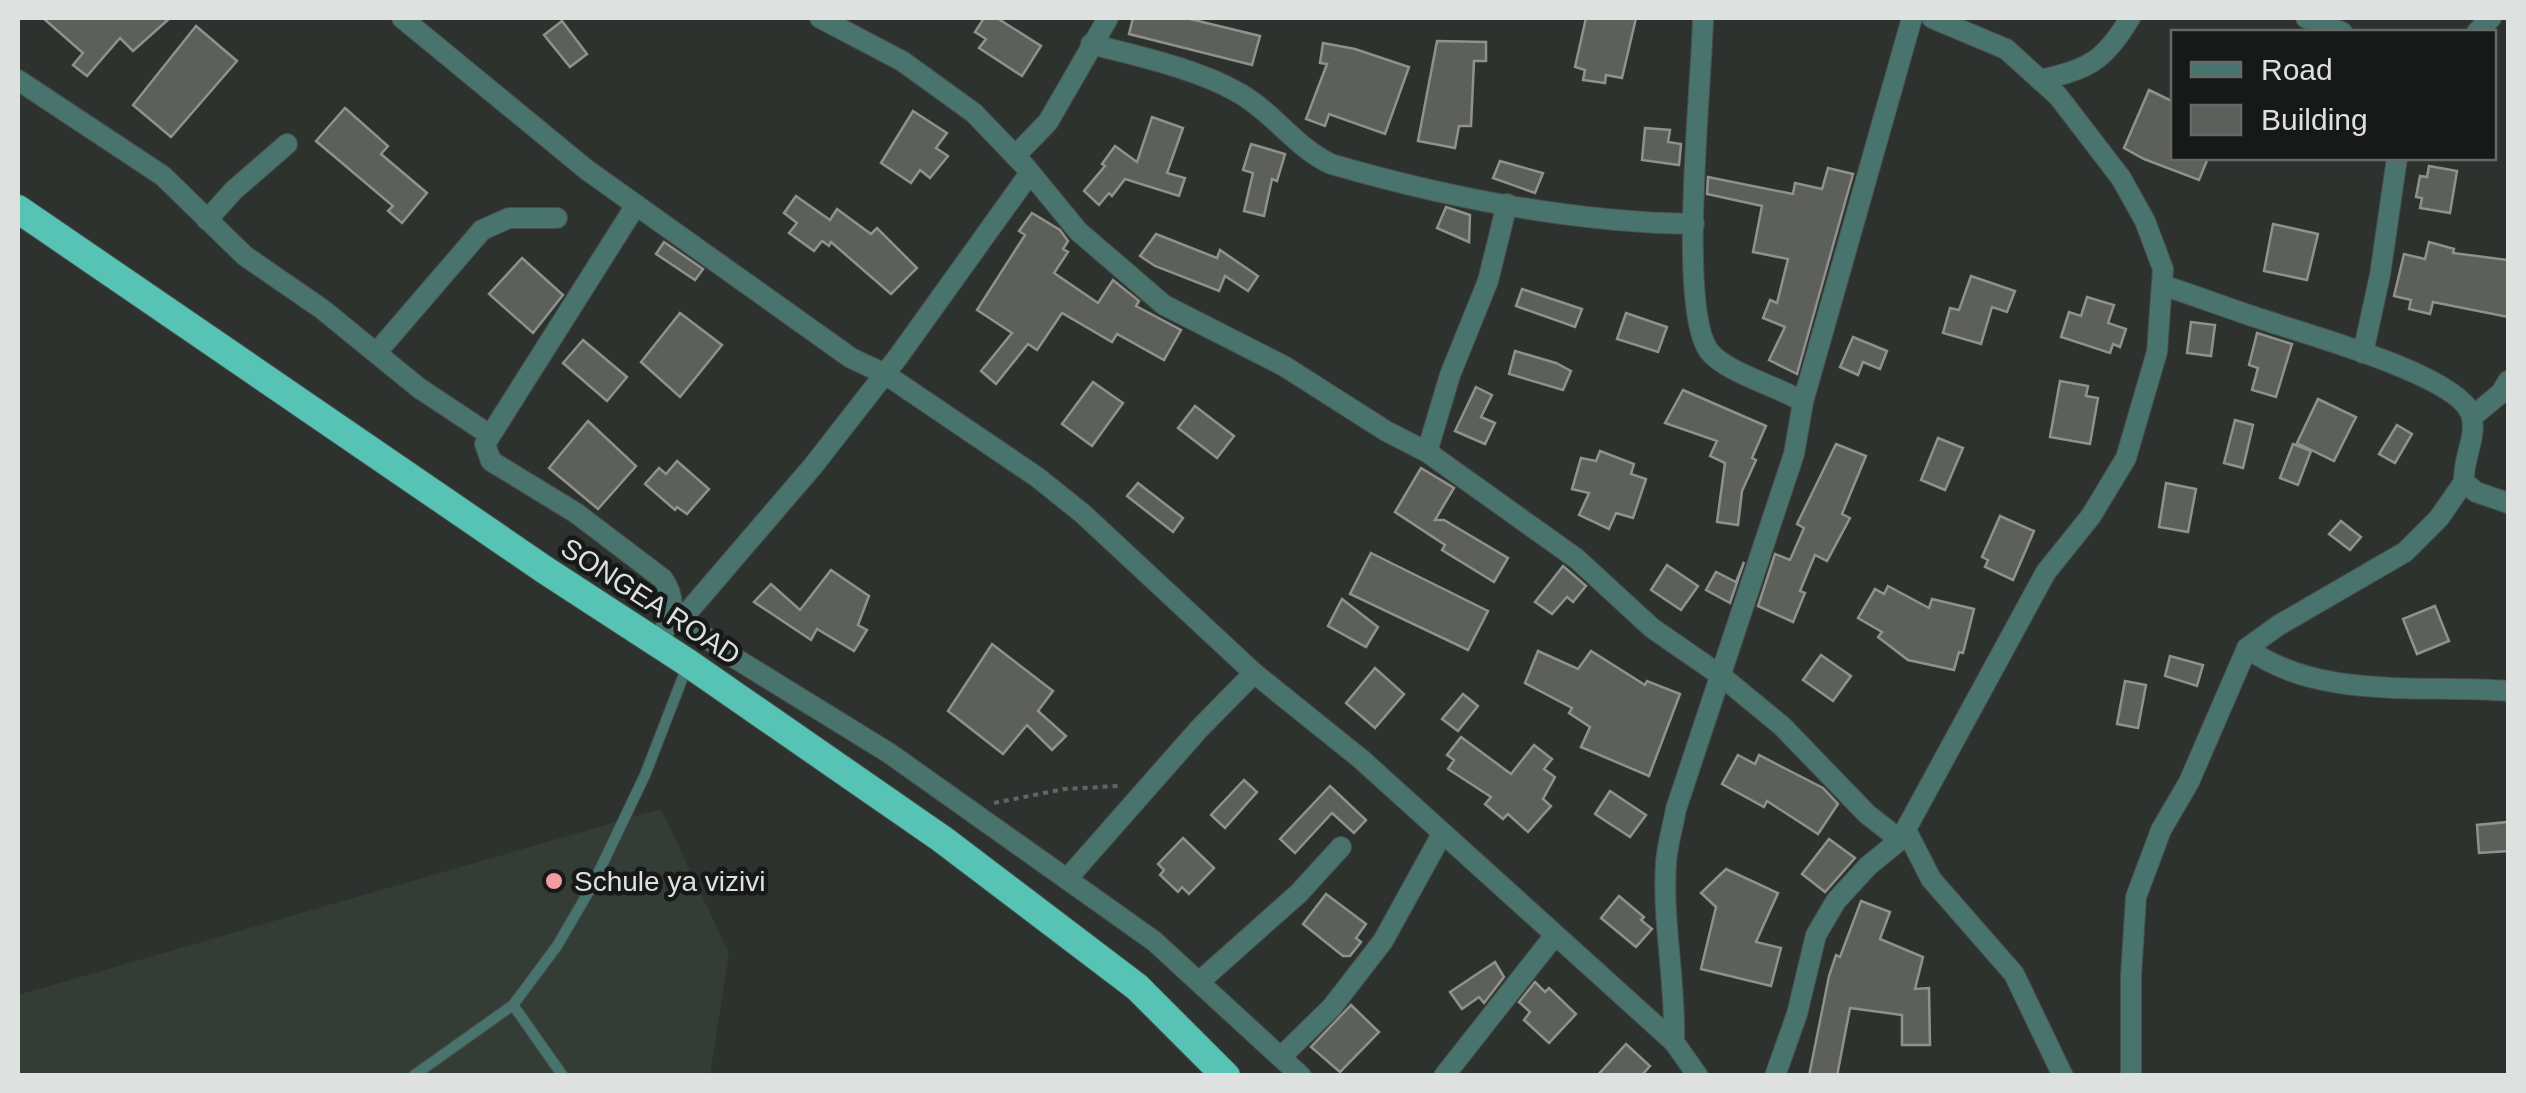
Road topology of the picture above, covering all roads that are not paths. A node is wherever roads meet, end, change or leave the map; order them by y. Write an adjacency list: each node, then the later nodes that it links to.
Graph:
1 (402, 18): 18 (street)
2 (820, 18): 15 (street)
3 (1108, 18): 11 (street)
4 (1703, 18): 23 (street)
5 (1912, 18): 29 (street)
6 (1932, 18): 9 (street)
7 (2130, 18): 13 (street)
8 (2306, 18): 10 (street)
9 (1956, 22): 13 (street)
10 (2337, 30)
11 (1091, 44): 15 (street); 19 (street)
12 (18, 80): 22 (street)
13 (2040, 80): 24 (street)
14 (287, 144): 22 (street)
15 (1015, 156): 17 (street)
16 (2398, 160): 26 (street)
17 (1030, 173): 27 (street); 32 (street)
18 (636, 204): 27 (street); 31 (street)
19 (1507, 204): 23 (street); 32 (street)
20 (18, 209): 36 (highway, SONGEA ROAD)
21 (556, 218): 25 (street)
22 (207, 220): 25 (street)
23 (1694, 224): 29 (street)
24 (2162, 285): 26 (street); 43 (street)
25 (376, 352): 31 (street)
26 (2362, 353): 30 (street)
27 (884, 374): 35 (street); 39 (street)
28 (2508, 381): 30 (street)
29 (1803, 402): 40 (street)
30 (2472, 417): 33 (street)
31 (490, 435): 35 (street)
32 (1427, 452): 40 (street)
33 (2464, 482): 34 (street); 37 (street)
34 (2508, 503)
35 (677, 617): 36 (street); 45 (street)
36 (658, 643): 38 (highway, SONGEA ROAD)
37 (2247, 648): 41 (street); 59 (street)
38 (688, 662): 48 (lane); 53 (highway, SONGEA ROAD)
39 (1254, 672): 42 (street); 45 (street)
40 (1720, 674): 43 (street); 49 (street)
41 (2508, 691)
42 (1442, 834): 46 (street); 50 (street)
43 (1903, 835): 57 (street); 58 (street)
44 (1341, 846): 47 (street)
45 (1067, 879): 47 (street)
46 (1555, 935): 49 (street); 55 (street)
47 (1200, 982): 50 (street)
48 (513, 1006): 51 (lane); 52 (lane)
49 (1674, 1042): 56 (street)
50 (1281, 1056): 54 (street)
51 (413, 1076)
52 (563, 1076)
53 (1226, 1076)
54 (1302, 1076)
55 (1444, 1076)
56 (1698, 1076)
57 (1775, 1076)
58 (2063, 1076)
59 (2132, 1076)

